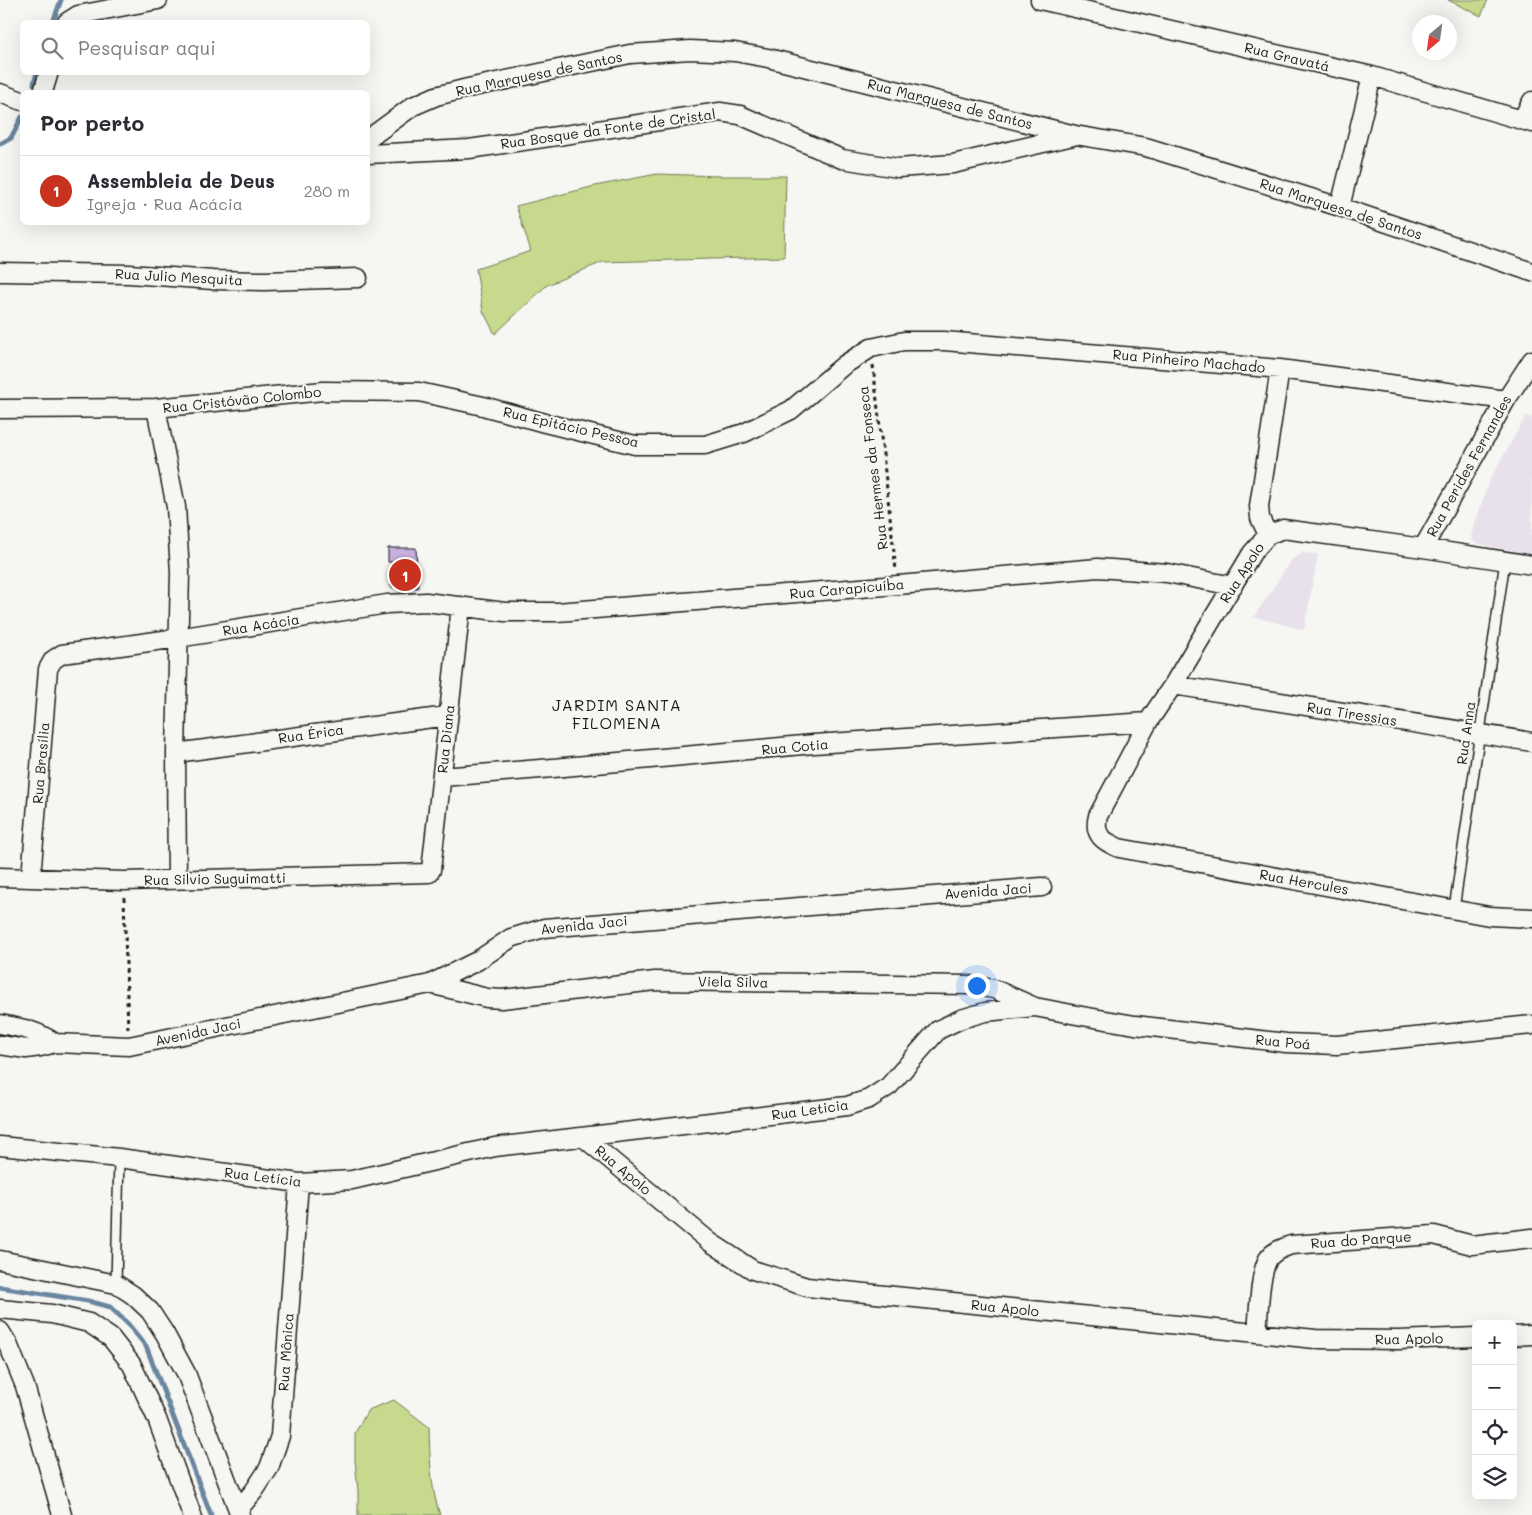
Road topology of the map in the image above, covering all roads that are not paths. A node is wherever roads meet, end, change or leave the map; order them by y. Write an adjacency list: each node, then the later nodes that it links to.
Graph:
1 (158, 0): 3 (street)
2 (1040, 0): 5 (street, Rua Gravatá)
3 (70, 20)
4 (48, 75): 6 (street)
5 (1372, 76): 10 (street, Rua Gravatá); 14 (street)
6 (44, 90)
7 (0, 92): 8 (street)
8 (20, 100)
9 (1532, 102): 10 (street)
10 (1527, 121)
11 (1076, 135): 12 (street, Rua Marquesa de Santos); 13 (street, Rua Bosque da Fonte de Cristal); 14 (street, Rua Marquesa de Santos)
12 (370, 138)
13 (370, 154)
14 (1340, 207): 16 (street, Rua Marquesa de Santos)
15 (0, 272): 17 (street, Rua Julio Mesquita)
16 (1532, 272)
17 (358, 278)
18 (871, 348): 20 (street, Rua Pinheiro Machado); 22 (street, Rua Epitácio Pessoa)
19 (1532, 360): 21 (street, Rua Perides Fernandes)
20 (1280, 369): 21 (street, Rua Pinheiro Machado); 25 (street)
21 (1506, 400): 26 (street, Rua Perides Fernandes)
22 (483, 406): 24 (street, Rua Cristóvão Colombo)
23 (0, 408): 24 (street, Rua Cristóvão Colombo)
24 (156, 408): 31 (street)
25 (1268, 535): 26 (street, Rua Apolo); 29 (street, Rua Apolo)
26 (1423, 548): 27 (street, Rua Apolo)
27 (1504, 561): 28 (street, Rua Apolo); 36 (lane, Rua Anna)
28 (1532, 565)
29 (1233, 586): 30 (street, Rua Carapicuíba); 33 (street, Rua Apolo)
30 (461, 606): 31 (street, Rua Acácia); 34 (street, Rua Diana)
31 (178, 638): 32 (street, Rua Acácia); 38 (street)
32 (62, 654): 43 (street, Rua Brasília)
33 (1173, 685): 35 (street, Rua Apolo); 36 (street, Rua Tiressias)
34 (447, 716): 38 (street, Rua Érica); 39 (street, Rua Diana)
35 (1148, 722): 39 (street, Rua Cotia); 40 (street, Rua Apolo)
36 (1479, 734): 37 (street, Rua Tiressias); 46 (lane, Rua Anna)
37 (1532, 742)
38 (176, 753): 44 (street)
39 (442, 777): 41 (street, Rua Diana)
40 (1098, 816): 46 (street, Rua Hercules)
41 (430, 872): 44 (street, Rua Silvio Suguimatti)
42 (0, 877): 43 (street, Rua Silvio Suguimatti)
43 (31, 878): 44 (street, Rua Silvio Suguimatti)
44 (177, 880)
45 (1042, 887): 48 (street, Avenida Jaci)
46 (1454, 909): 47 (street, Rua Hercules)
47 (1532, 918)
48 (430, 984): 49 (street, Viela Silva); 52 (street, Avenida Jaci)
49 (1035, 1007): 51 (street, Rua Poá); 54 (street, Rua Leticia)
50 (0, 1024): 52 (street, Avenida Jaci)
51 (1532, 1025)
52 (55, 1043): 53 (street, Avenida Jaci)
53 (0, 1045)
54 (583, 1137): 57 (street, Rua Letícia); 63 (street, Rua Apolo)
55 (0, 1146): 56 (street, Rua Letícia)
56 (119, 1158): 57 (street, Rua Letícia); 60 (lane)
57 (299, 1183): 67 (street, Rua Mônica)
58 (1532, 1238): 63 (street, Rua do Parque)
59 (0, 1260): 60 (street)
60 (116, 1284): 67 (street)
61 (0, 1309): 69 (street)
62 (0, 1331): 68 (street)
63 (1257, 1334): 66 (street, Rua Apolo)
64 (1532, 1335): 65 (street)
65 (1517, 1336)
66 (1472, 1337)
67 (239, 1512)
68 (62, 1515)
69 (192, 1515)

